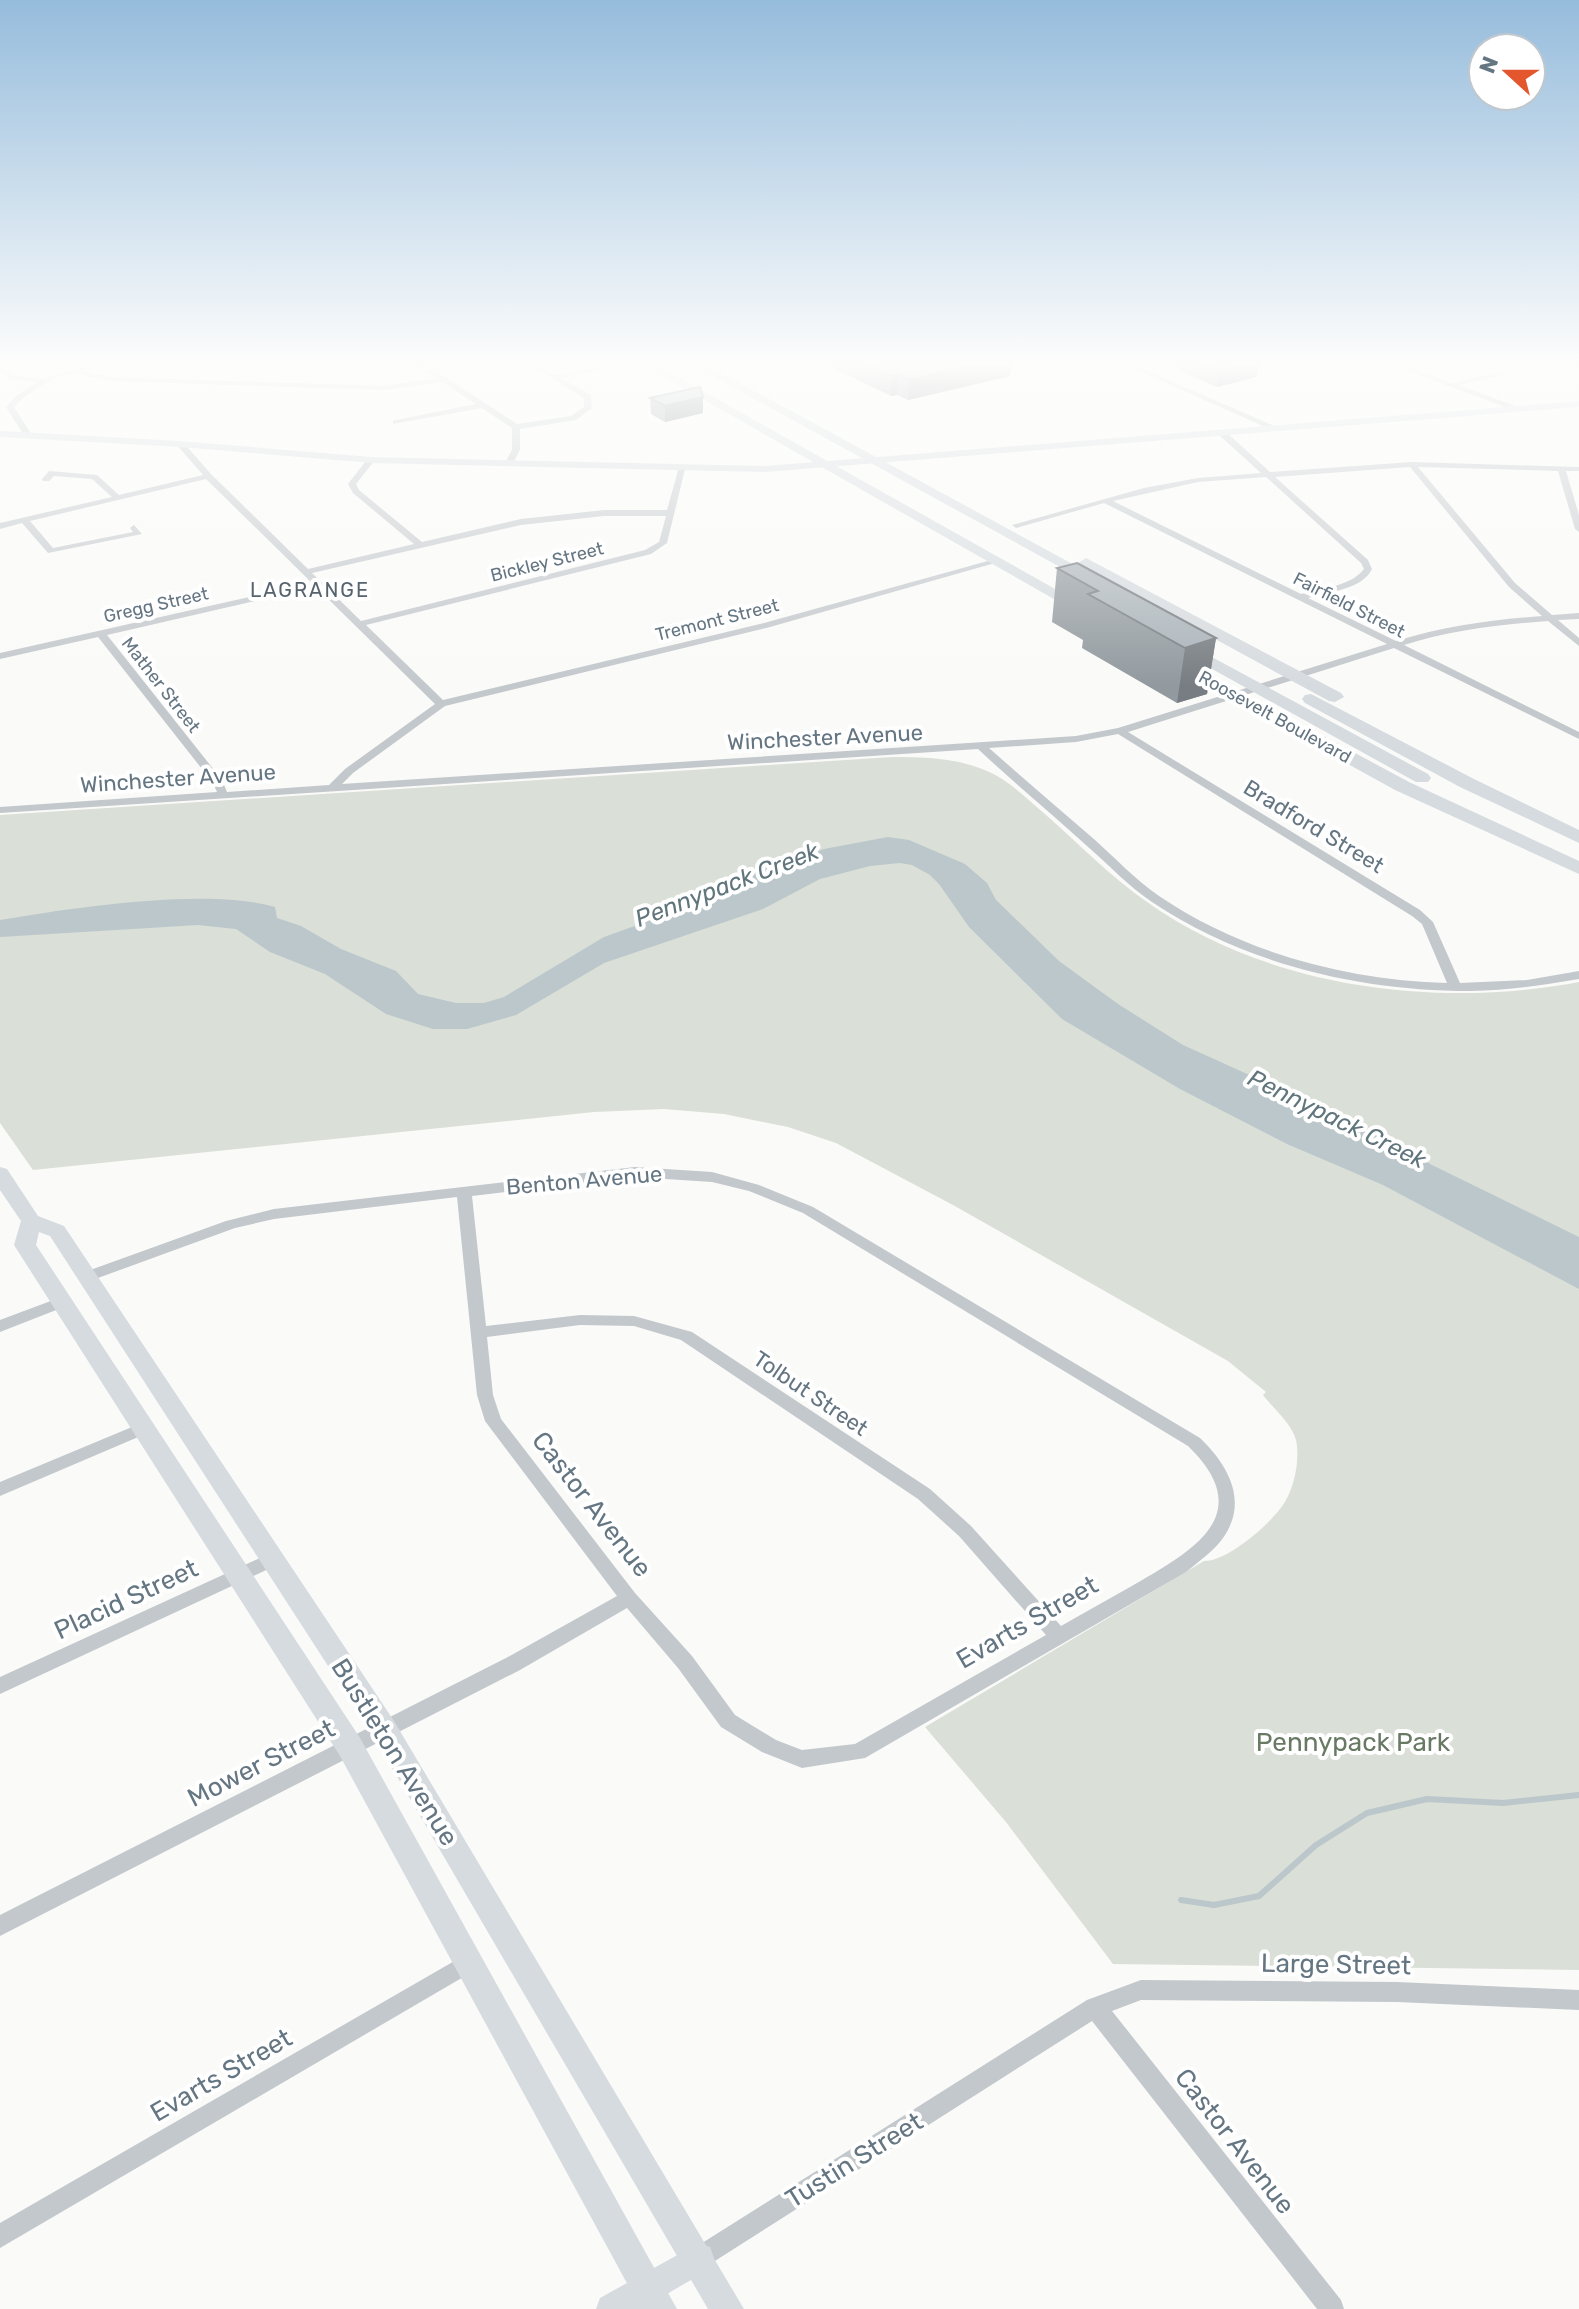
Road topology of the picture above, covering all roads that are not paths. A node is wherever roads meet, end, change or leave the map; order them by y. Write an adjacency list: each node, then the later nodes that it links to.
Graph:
1 (203, 471): 13 (street)
2 (362, 471): 23 (street)
3 (682, 471): 17 (street, Bickley Street)
4 (838, 471): 24 (highway)
5 (865, 471): 24 (highway)
6 (895, 471): 38 (highway, Roosevelt Boulevard)
7 (915, 471): 19 (highway, Roosevelt Boulevard)
8 (1264, 471): 12 (street)
9 (1303, 471): 12 (street)
10 (1418, 471): 29 (street)
11 (1562, 471): 22 (street)
12 (1267, 473): 16 (street); 27 (street)
13 (208, 476): 15 (street); 25 (street)
14 (46, 479): 15 (street)
15 (117, 497): 18 (street)
16 (1106, 501): 19 (street); 27 (street, Fairfield Street)
17 (671, 513): 23 (street); 31 (street, Bickley Street)
18 (25, 521): 20 (street); 21 (street)
19 (1016, 525): 38 (highway, Roosevelt Boulevard)
20 (0, 526)
21 (134, 528)
22 (1579, 529)
23 (420, 545): 25 (street)
24 (998, 561): 41 (street, Tremont Street)
25 (306, 572): 26 (street)
26 (318, 584): 31 (street); 32 (street, Gregg Street)
27 (1298, 598): 34 (street, Fairfield Street)
28 (1579, 609): 29 (street)
29 (1544, 615): 30 (street); 34 (street, Winchester Avenue); 35 (street)
30 (1579, 616)
31 (360, 624): 41 (street)
32 (101, 634): 36 (street, Gregg Street); 46 (street, Mather Street)
33 (1167, 638): 39 (highway, Roosevelt Boulevard)
34 (1388, 642): 38 (street, Winchester Avenue); 43 (street, Fairfield Street)
35 (1579, 643)
36 (0, 656)
37 (1173, 660): 40 (highway, Roosevelt Boulevard)
38 (1287, 676): 39 (street, Winchester Avenue); 47 (highway, Roosevelt Boulevard); 49 (highway, Roosevelt Boulevard)
39 (1255, 686): 40 (street, Winchester Avenue); 51 (highway, Roosevelt Boulevard)
40 (1233, 694): 42 (street, Winchester Avenue); 52 (highway, Roosevelt Boulevard)
41 (441, 704): 45 (street)
42 (1120, 731): 44 (street, Winchester Avenue); 54 (street, Bradford Street)
43 (1579, 736)
44 (982, 747): 45 (street, Winchester Avenue); 54 (street)
45 (332, 788): 46 (street, Winchester Avenue)
46 (223, 795): 48 (street, Winchester Avenue)
47 (1493, 797): 49 (highway); 50 (highway, Roosevelt Boulevard)
48 (0, 810)
49 (1579, 824)
50 (1579, 837)
51 (1579, 853)
52 (1579, 868)
53 (1579, 975): 54 (street)
54 (1455, 986)
55 (1, 1178): 57 (main road, Bustleton Avenue)
56 (464, 1191): 58 (street, Benton Avenue); 61 (street, Castor Avenue); 64 (street, Benton Avenue)
57 (31, 1221): 58 (main road, Bustleton Avenue); 59 (main road, Bustleton Avenue)
58 (87, 1277): 65 (main road, Bustleton Avenue)
59 (64, 1301): 60 (street); 62 (main road, Bustleton Avenue)
60 (0, 1326)
61 (479, 1332): 67 (street, Castor Avenue); 68 (street, Tolbut Street)
62 (144, 1428): 63 (street); 66 (main road, Bustleton Avenue)
63 (0, 1489)
64 (1228, 1498): 68 (street, Evarts Street)
65 (273, 1559): 66 (street, Placid Street); 70 (main road, Bustleton Avenue)
66 (239, 1575): 69 (street, Placid Street); 71 (main road, Bustleton Avenue)
67 (629, 1598): 70 (street, Mower Street); 72 (street, Castor Avenue)
68 (1058, 1635): 72 (street, Evarts Street)
69 (0, 1686)
70 (384, 1729): 71 (street, Mower Street); 78 (main road, Bustleton Avenue)
71 (350, 1747): 73 (street, Mower Street); 74 (main road, Bustleton Avenue)
72 (823, 1757)
73 (0, 1926)
74 (470, 1962): 77 (street, Evarts Street); 79 (main road, Bustleton Avenue)
75 (1579, 2000): 76 (street, Large Street)
76 (1095, 2007): 78 (street, Tustin Street); 82 (street, Castor Avenue)
77 (0, 2236)
78 (699, 2258): 79 (main road, Tustin Street); 81 (main road, Bustleton Avenue)
79 (654, 2297): 80 (main road, Tustin Street)
80 (611, 2309)
81 (727, 2309)
82 (1332, 2309)

